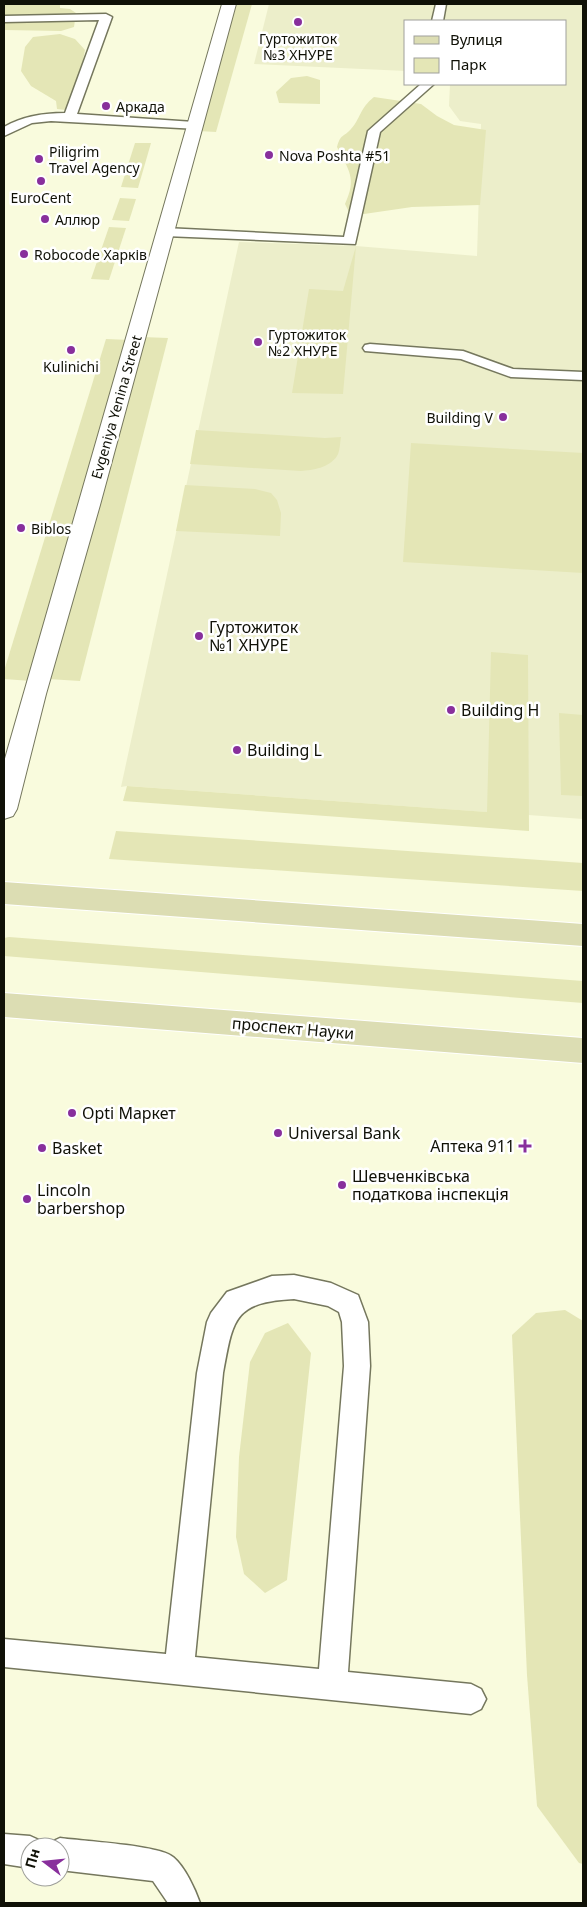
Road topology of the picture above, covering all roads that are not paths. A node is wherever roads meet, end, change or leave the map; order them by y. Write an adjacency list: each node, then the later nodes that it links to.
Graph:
1 (228, 4): 7 (street, Evgeniya Yenina Street)
2 (441, 4): 4 (lane)
3 (4, 19): 6 (lane)
4 (438, 20)
5 (427, 85): 9 (lane)
6 (70, 117): 7 (lane); 8 (lane)
7 (194, 126): 9 (street, Evgeniya Yenina Street)
8 (4, 132)
9 (165, 232): 12 (street, Evgeniya Yenina Street)
10 (370, 348): 11 (lane)
11 (583, 376)
12 (4, 809)
13 (4, 893): 14 (main road)
14 (583, 935)
15 (4, 1005): 16 (main road, проспект Науки)
16 (583, 1051)
17 (4, 1653): 18 (lane)
18 (180, 1670): 19 (lane); 19 (lane)
19 (332, 1685): 20 (lane)
20 (471, 1699)
21 (4, 1849): 22 (lane)
22 (20, 1851)
23 (70, 1855): 24 (lane)
24 (184, 1903)

